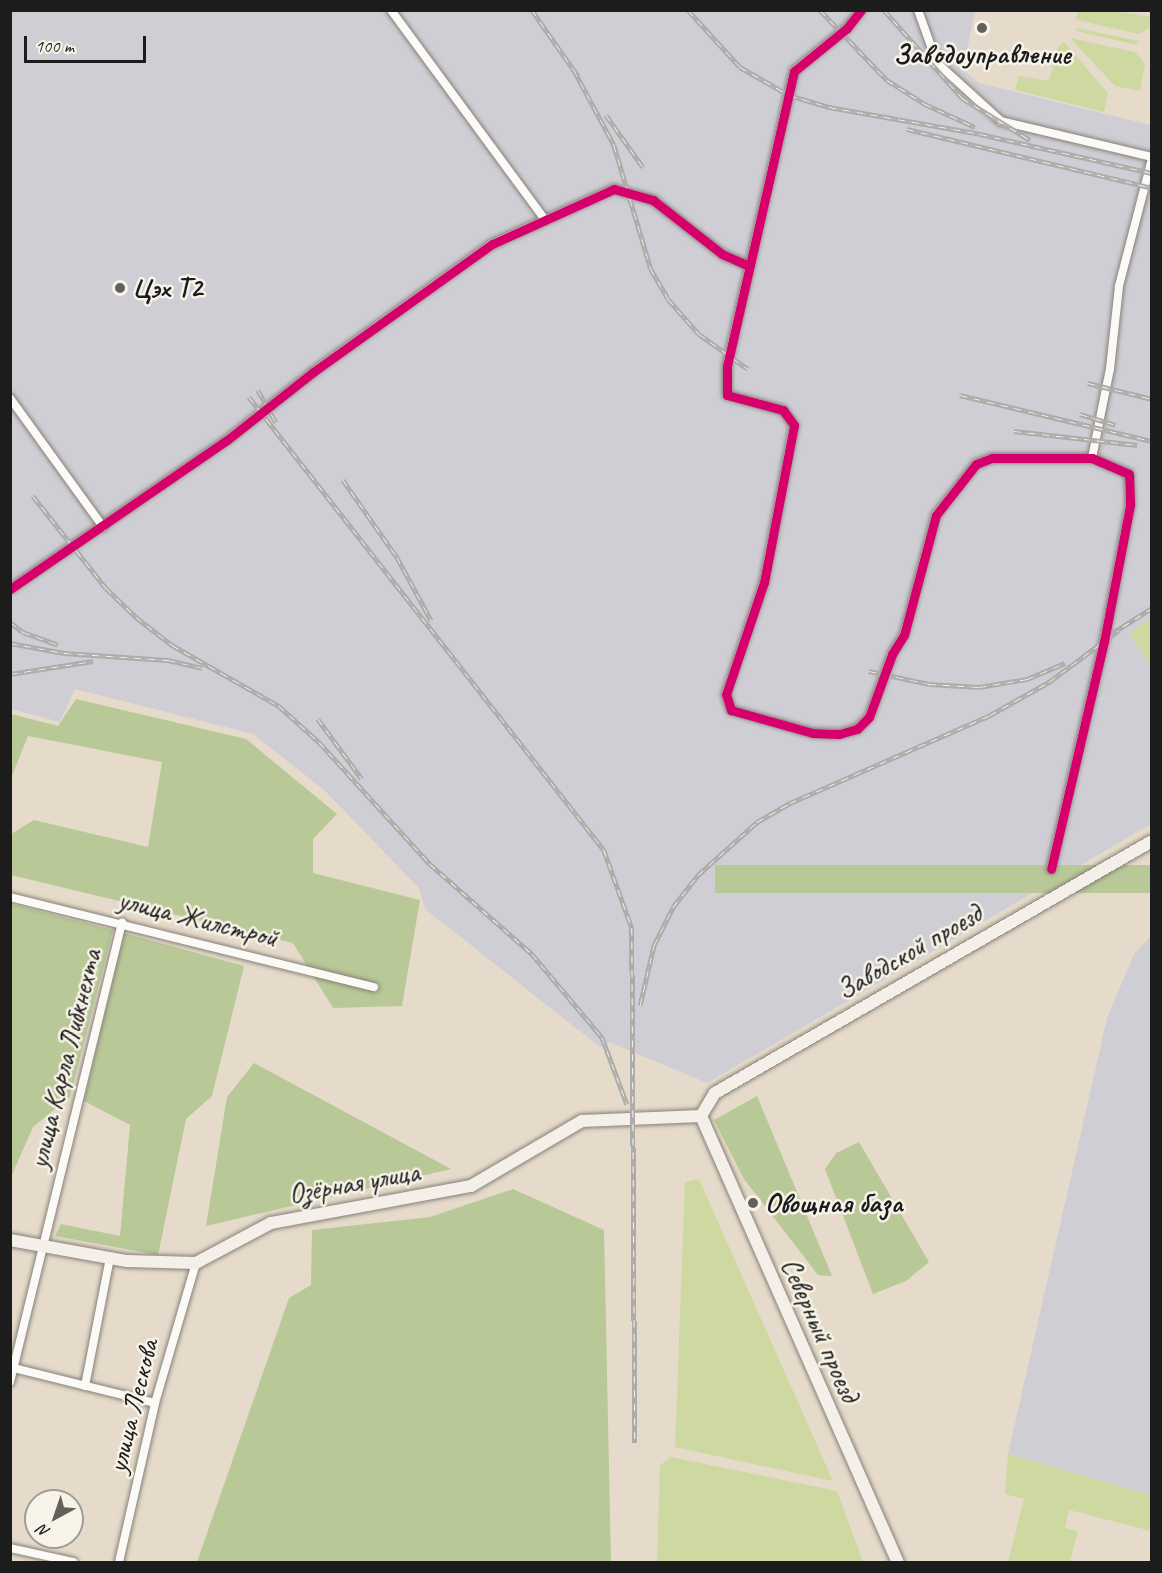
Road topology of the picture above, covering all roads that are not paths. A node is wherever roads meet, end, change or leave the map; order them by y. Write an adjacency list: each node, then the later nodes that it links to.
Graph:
1 (391, 10): 5 (street)
2 (861, 10): 6 (street)
3 (918, 10): 4 (street)
4 (1152, 158): 8 (street)
5 (545, 220): 6 (street); 9 (street)
6 (749, 266): 8 (street)
7 (10, 398): 9 (street)
8 (1092, 458): 12 (street)
9 (104, 526): 10 (street)
10 (10, 589)
11 (1152, 841): 16 (street, Заводской проезд)
12 (1051, 869)
13 (10, 897): 14 (street, улица Жилстрой)
14 (122, 922): 15 (street, улица Жилстрой); 18 (street, улица Карла Либкнехта)
15 (374, 987)
16 (700, 1116): 20 (street, Озёрная улица); 28 (street, Северный проезд)
17 (10, 1240): 18 (street)
18 (41, 1247): 19 (street); 21 (street, улица Карла Либкнехта)
19 (110, 1257): 20 (street); 23 (street)
20 (196, 1263): 24 (street, улица Лескова)
21 (14, 1368): 22 (street, улица Карла Либкнехта); 23 (street)
22 (10, 1382)
23 (85, 1386): 24 (street)
24 (155, 1403): 27 (street, улица Лескова)
25 (10, 1548): 26 (street)
26 (73, 1563)
27 (119, 1563)
28 (898, 1563)

